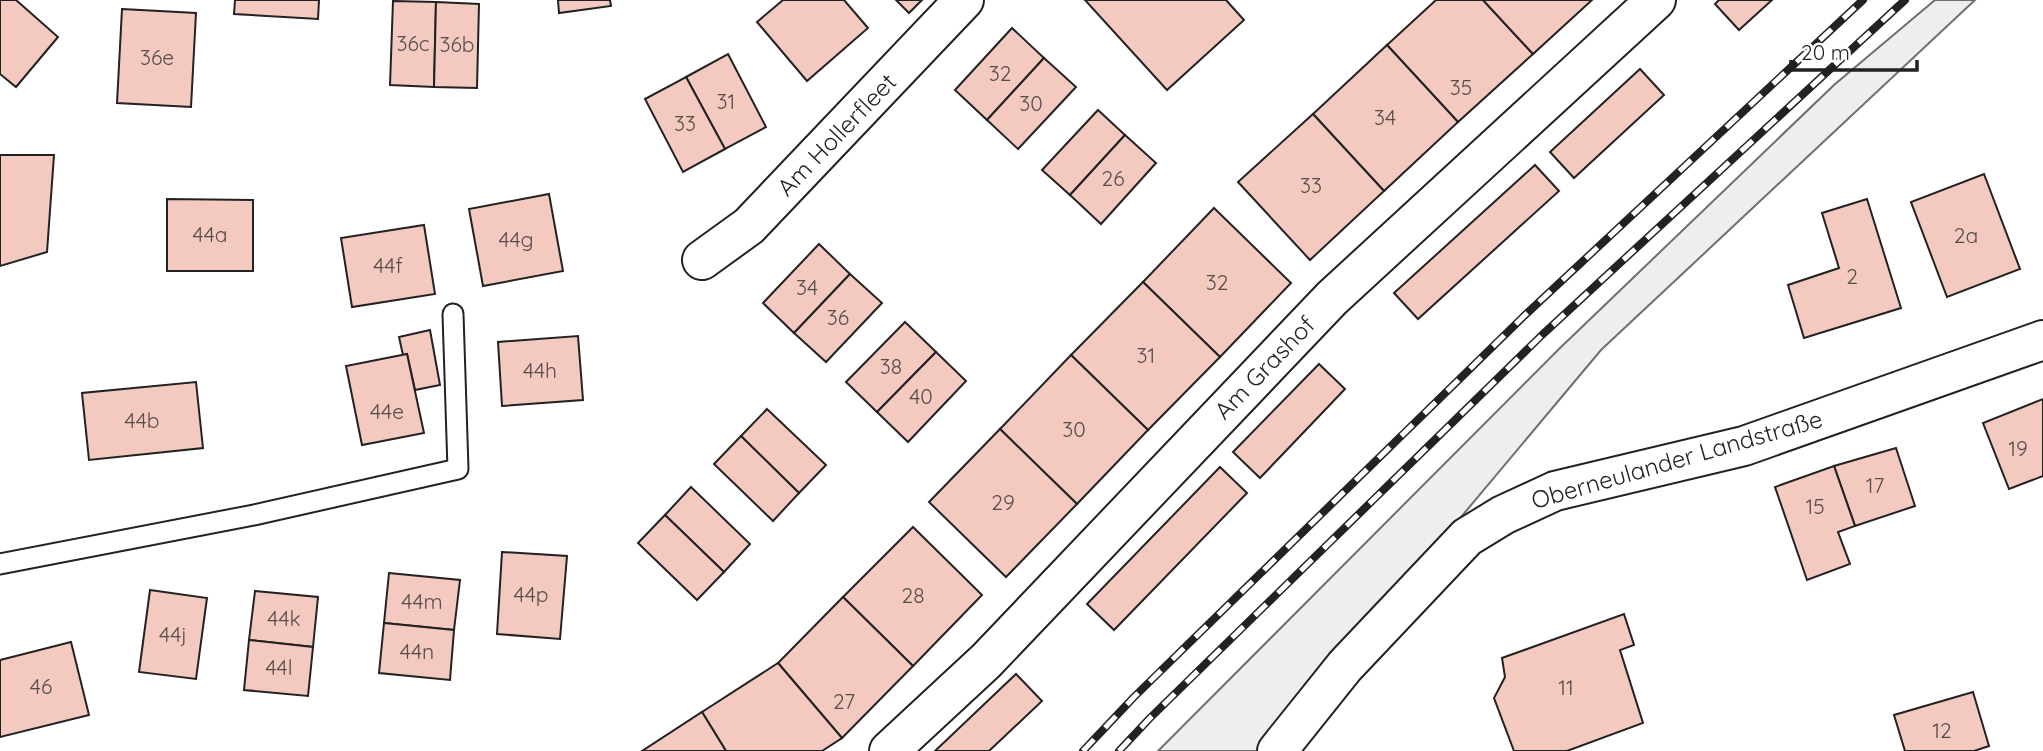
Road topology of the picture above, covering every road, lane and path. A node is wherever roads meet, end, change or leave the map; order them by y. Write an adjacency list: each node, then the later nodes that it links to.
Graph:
1 (964, 0): 3 (street, Am Hollerfleet)
2 (1656, 0): 7 (street, Am Grashof)
3 (702, 260)
4 (453, 314): 6 (lane)
5 (2043, 340): 8 (street, Oberneulander Landstraße)
6 (0, 564)
7 (889, 751)
8 (1278, 751)

